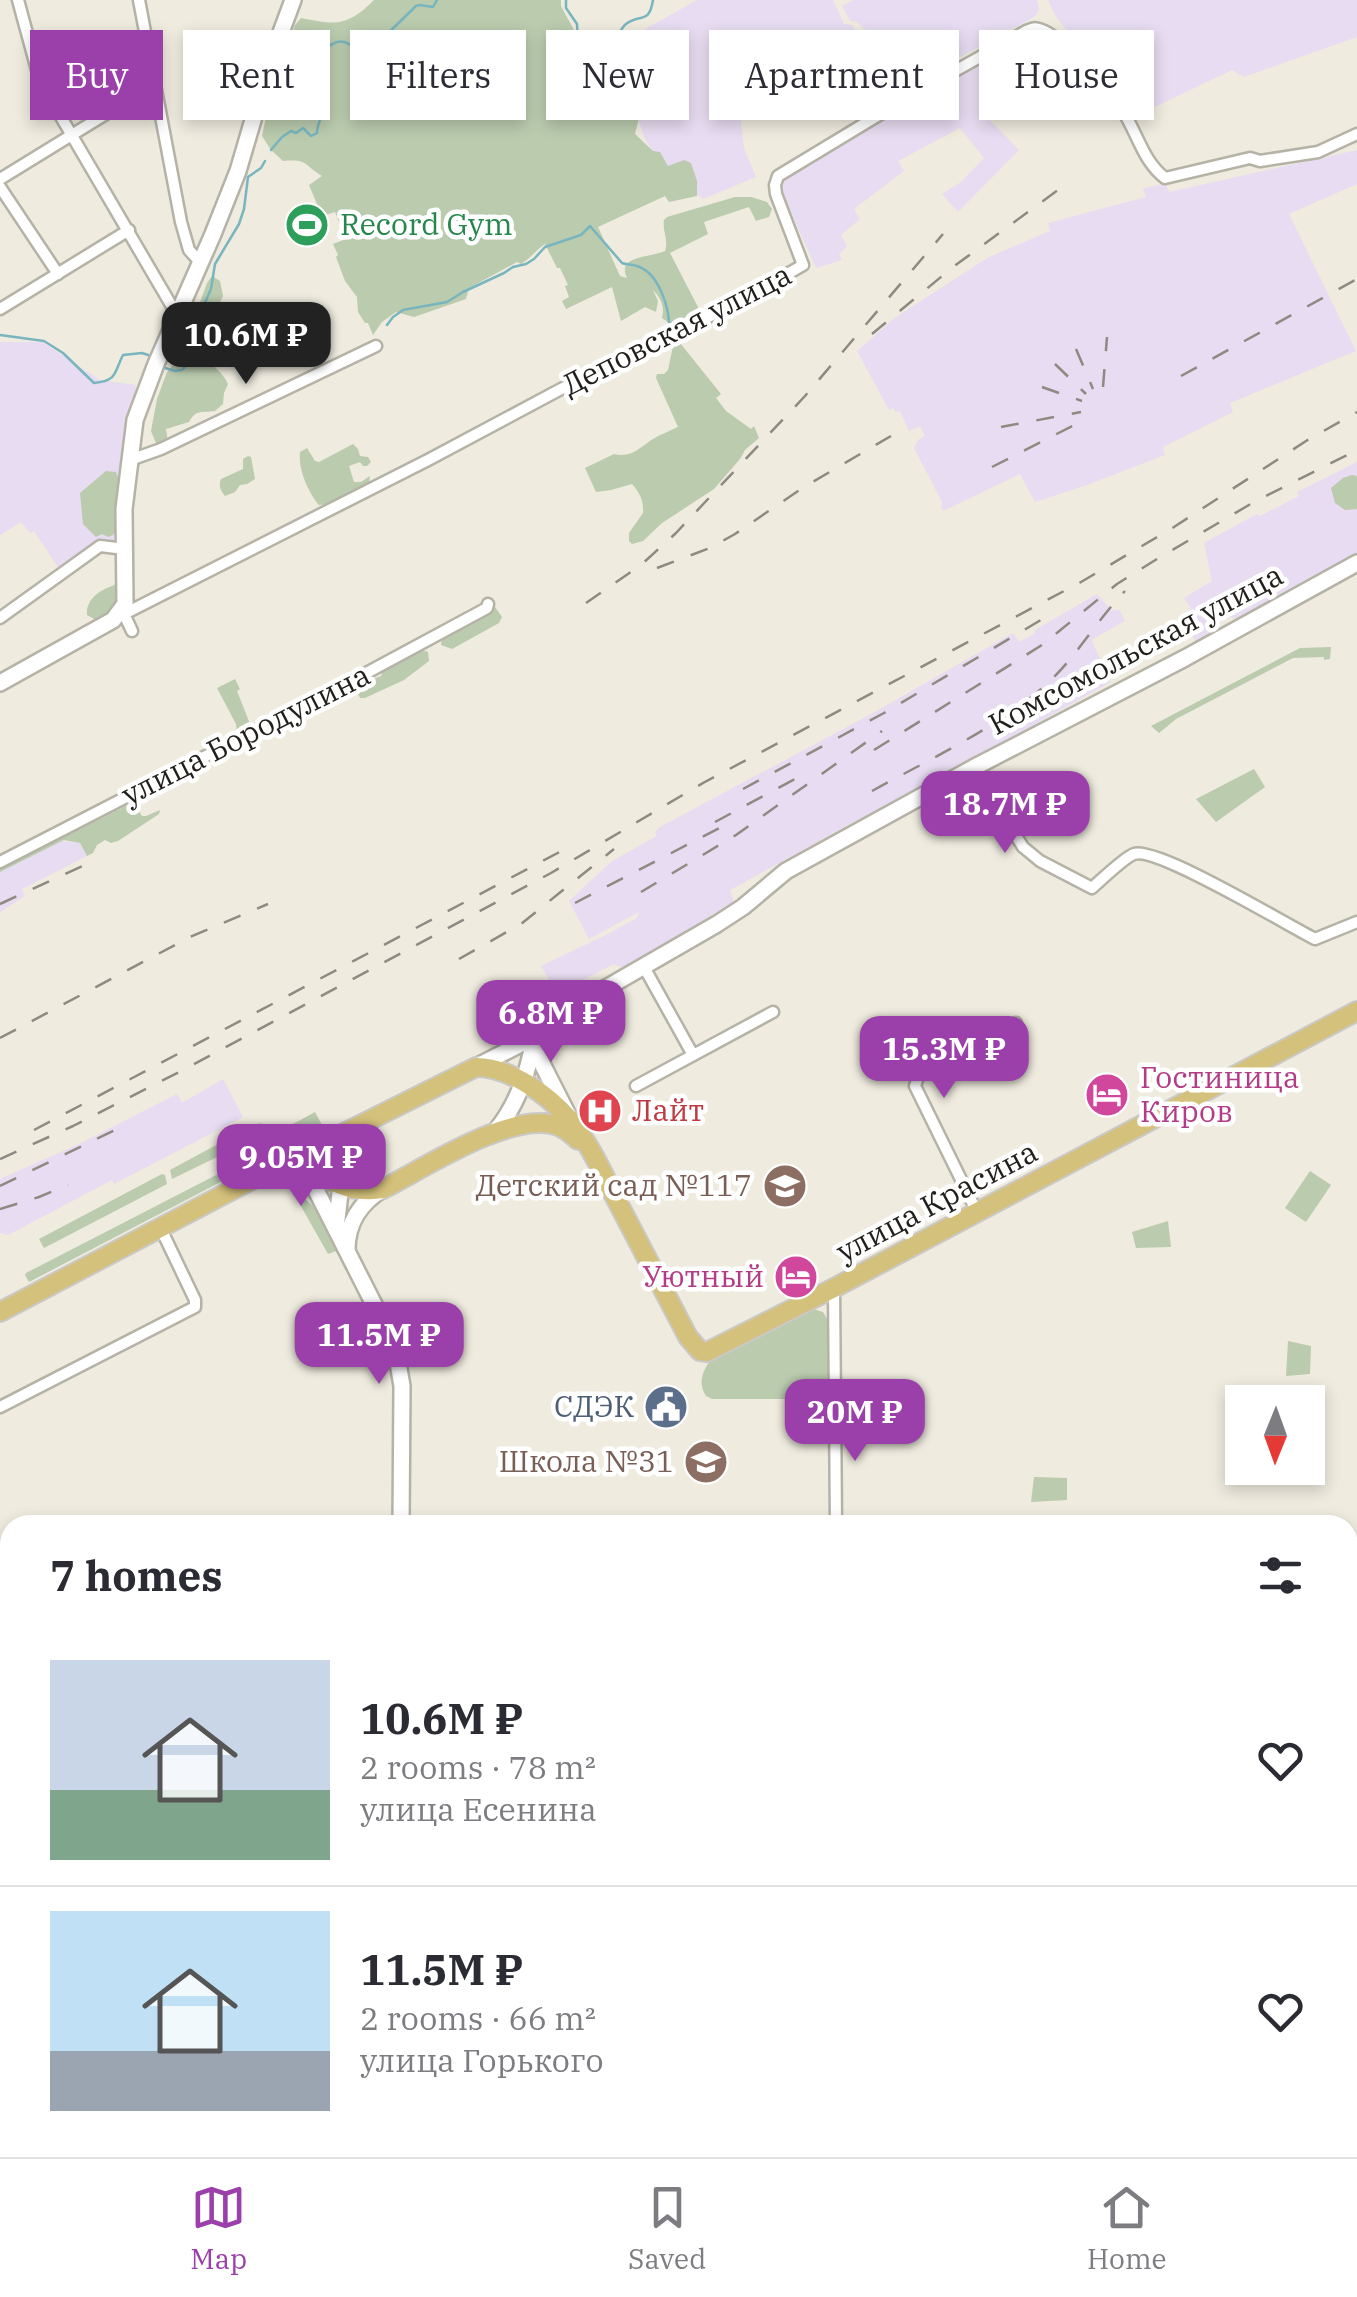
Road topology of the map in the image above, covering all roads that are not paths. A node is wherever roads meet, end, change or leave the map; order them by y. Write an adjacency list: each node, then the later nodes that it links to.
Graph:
1 (19, 0): 7 (street)
2 (139, 0): 4 (street)
3 (293, 0): 12 (main road)
4 (144, 30)
5 (95, 120): 7 (street)
6 (161, 120): 12 (street)
7 (71, 134): 9 (street); 11 (street)
8 (1357, 134): 22 (street, Деповская улица)
9 (0, 178)
10 (0, 187): 13 (street)
11 (129, 230): 13 (street); 15 (street)
12 (200, 262): 15 (main road)
13 (58, 274): 14 (street)
14 (0, 309)
15 (177, 315): 17 (main road)
16 (376, 346): 17 (street)
17 (130, 460): 18 (main road)
18 (125, 549): 21 (street); 22 (main road)
19 (1357, 563): 24 (main road, Комсомольская улица)
20 (488, 604): 25 (street, улица Бородулина)
21 (0, 618)
22 (124, 624): 23 (main road, Деповская улица)
23 (0, 683)
24 (973, 768): 26 (street); 27 (main road, Комсомольская улица)
25 (0, 862)
26 (1357, 922)
27 (644, 966): 31 (main road, Комсомольская улица); 32 (street)
28 (1357, 1010): 43 (main road, улица Красина)
29 (773, 1012): 32 (street)
30 (1016, 1023): 43 (street)
31 (533, 1041): 33 (main road, Комсомольская улица); 34 (main road); 36 (main road)
32 (694, 1055): 35 (street)
33 (476, 1067): 34 (main road); 37 (main road, Комсомольская улица)
34 (523, 1083): 36 (main road); 38 (main road)
35 (636, 1086)
36 (574, 1125): 39 (main road)
37 (354, 1129): 40 (main road, Комсомольская улица); 41 (main road)
38 (495, 1132): 39 (main road); 42 (main road)
39 (590, 1150): 47 (main road, улица Красина)
40 (279, 1167): 41 (main road); 44 (main road); 45 (main road, Комсомольская улица)
41 (340, 1186): 42 (main road); 44 (main road)
42 (383, 1189): 46 (main road)
43 (977, 1212): 47 (main road, улица Красина)
44 (336, 1228): 46 (main road)
45 (161, 1229): 48 (main road, Комсомольская улица); 51 (street)
46 (348, 1250): 52 (main road)
47 (834, 1288): 53 (street)
48 (28, 1297): 49 (main road, Комсомольская улица); 50 (main road, Комсомольская улица)
49 (0, 1299)
50 (0, 1312)
51 (0, 1407)
52 (401, 1515)
53 (836, 1515)

